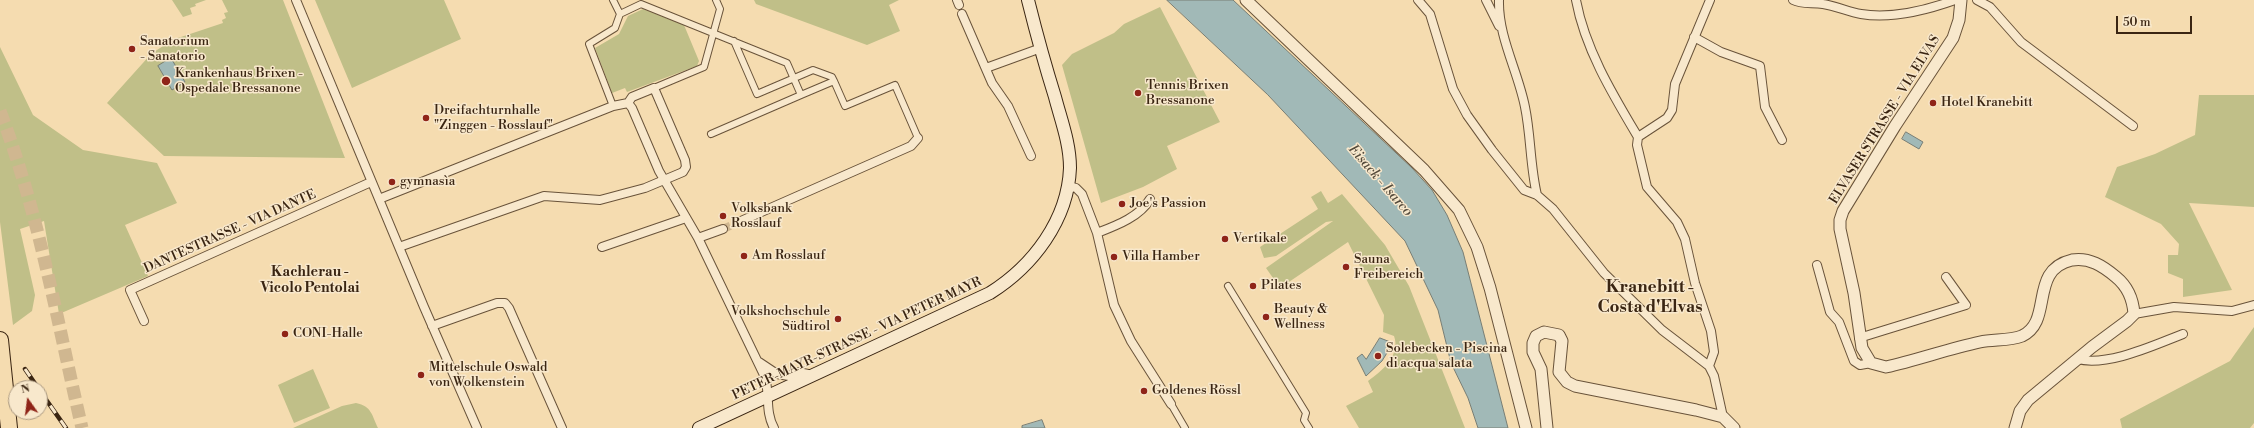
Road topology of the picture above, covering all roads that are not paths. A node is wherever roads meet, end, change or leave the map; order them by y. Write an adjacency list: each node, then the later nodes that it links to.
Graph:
1 (296, 0): 37 (street)
2 (613, 0): 16 (street)
3 (716, 0): 18 (street)
4 (1028, 0): 22 (main road, PETER-MAYR-STRASSE - VIA PETER MAYR)
5 (1246, 0): 74 (street)
6 (1418, 0): 39 (street)
7 (1486, 0): 19 (street)
8 (1499, 0): 19 (street)
9 (1576, 0): 32 (street)
10 (1710, 0): 20 (street)
11 (1793, 0): 15 (street)
12 (1955, 0): 15 (street)
13 (1961, 0): 57 (street, ELVASER STRASSE - VIA ELVAS)
14 (1977, 0): 30 (street)
15 (1823, 2)
16 (620, 14): 18 (street); 29 (street)
17 (962, 14): 23 (street)
18 (713, 34): 21 (street); 26 (street)
19 (1504, 34): 39 (street)
20 (1694, 37): 32 (street); 34 (street)
21 (734, 41): 24 (street); 24 (street)
22 (1041, 48): 23 (street); 38 (main road, PETER-MAYR-STRASSE - VIA PETER MAYR)
23 (986, 68): 35 (street)
24 (794, 78): 25 (street); 27 (street)
25 (834, 81): 27 (street); 33 (street)
26 (654, 88): 28 (street); 36 (street)
27 (801, 95): 31 (street)
28 (628, 103): 29 (street); 36 (street)
29 (613, 106): 40 (street)
30 (2133, 126)
31 (711, 134)
32 (1638, 137): 62 (street)
33 (918, 138): 43 (street)
34 (1782, 140)
35 (1031, 156)
36 (664, 179): 42 (street); 47 (street)
37 (371, 182): 40 (street); 54 (street, DANTESTRASSE - VIA DANTE)
38 (1068, 186): 45 (street); 63 (main road, PETER-MAYR-STRASSE - VIA PETER MAYR)
39 (1537, 195): 62 (street)
40 (379, 199): 47 (street)
41 (1150, 199): 45 (street)
42 (686, 218): 46 (street); 48 (street)
43 (741, 221)
44 (723, 229): 46 (street)
45 (1097, 233): 65 (street)
46 (698, 238): 60 (street)
47 (399, 247): 55 (street)
48 (602, 247)
49 (1817, 265): 61 (street)
50 (1946, 277): 57 (street)
51 (1228, 286): 73 (street)
52 (2254, 305): 53 (street)
53 (2134, 314): 59 (street); 61 (street)
54 (144, 321)
55 (432, 326): 68 (street); 69 (street)
56 (2183, 334): 59 (street)
57 (1860, 338): 61 (street, ELVASER STRASSE - VIA ELVAS)
58 (0, 340): 67 (highway)
59 (2077, 359): 77 (street)
60 (758, 362): 63 (street); 64 (street)
61 (1871, 363)
62 (1709, 366): 66 (street)
63 (813, 375): 64 (main road, PETER-MAYR-STRASSE - VIA PETER MAYR)
64 (769, 395): 70 (main road, PETER-MAYR-STRASSE - VIA PETER MAYR); 71 (street)
65 (1171, 404): 72 (street)
66 (1723, 417): 75 (street); 76 (street)
67 (9, 428)
68 (477, 428)
69 (562, 428)
70 (699, 428)
71 (774, 428)
72 (1185, 428)
73 (1309, 428)
74 (1526, 428)
75 (1547, 428)
76 (1734, 428)
77 (2015, 428)

